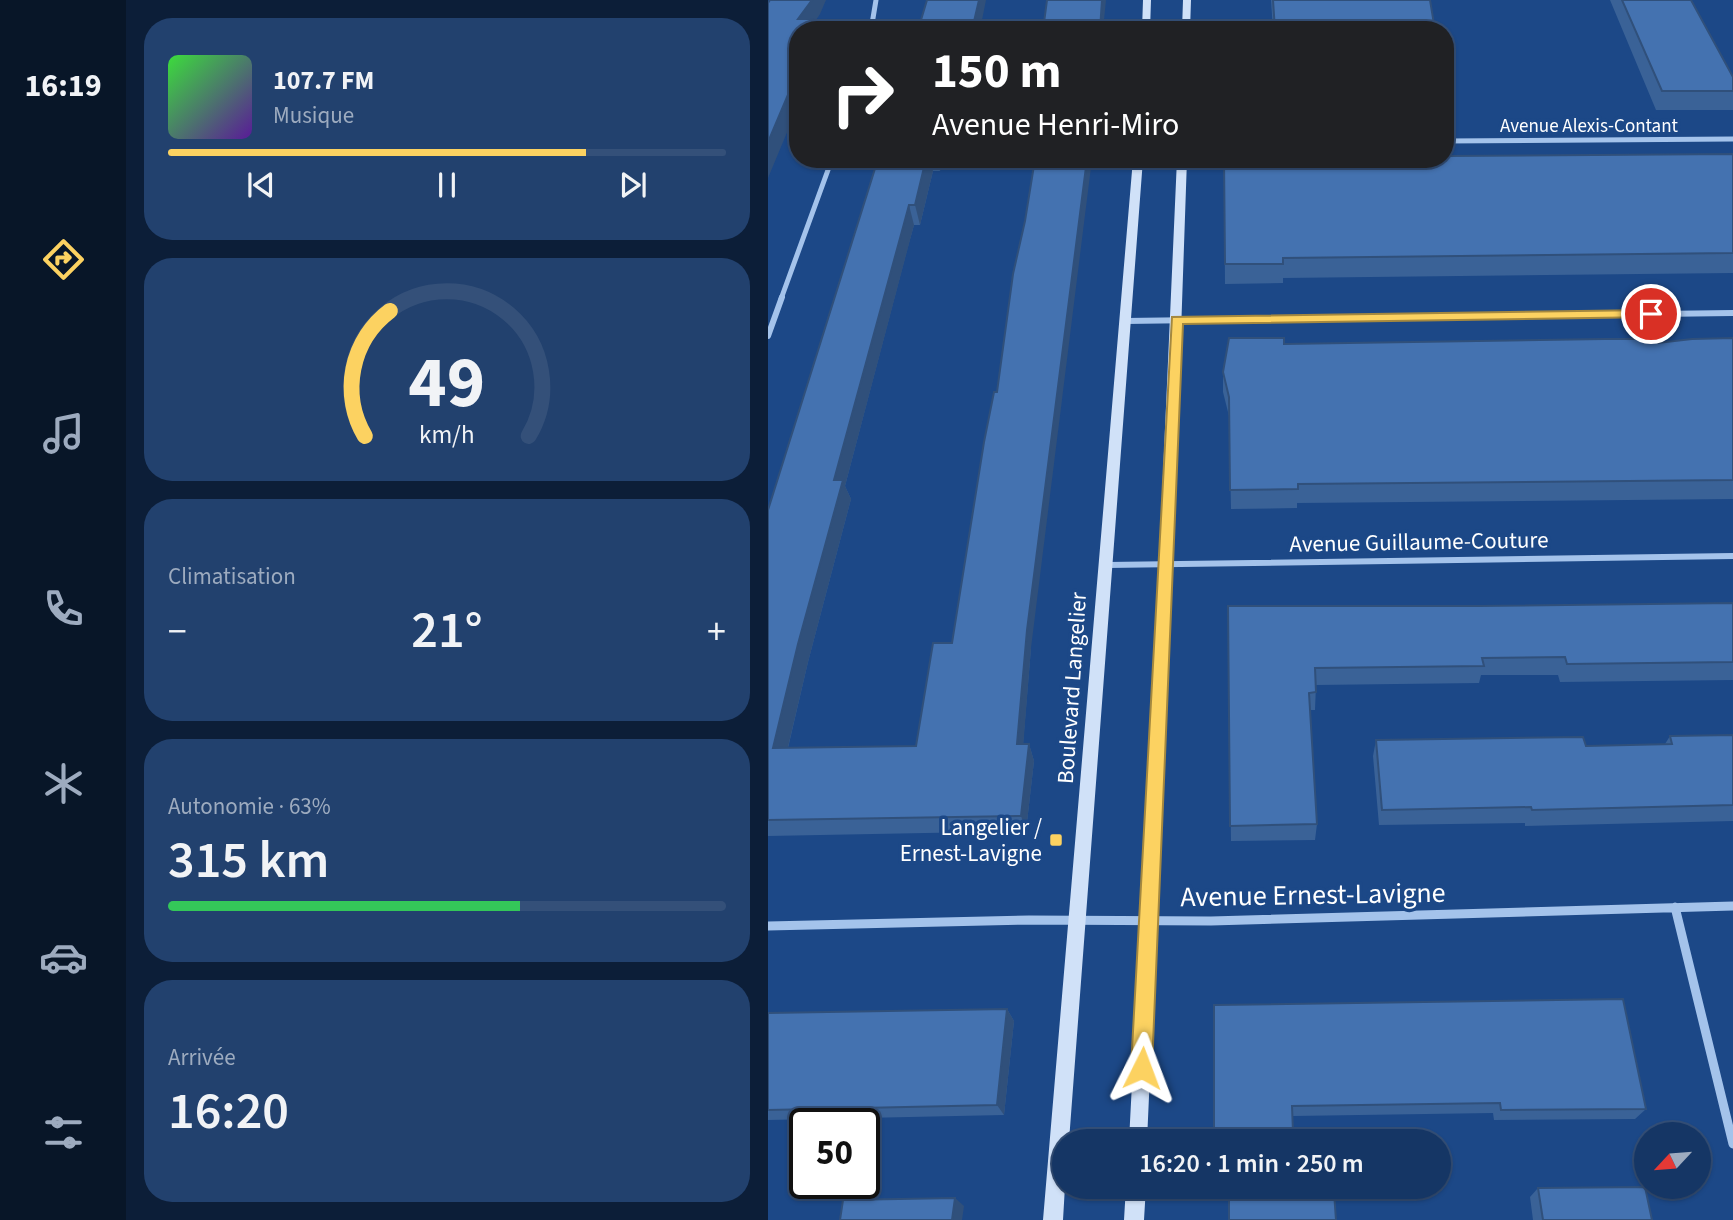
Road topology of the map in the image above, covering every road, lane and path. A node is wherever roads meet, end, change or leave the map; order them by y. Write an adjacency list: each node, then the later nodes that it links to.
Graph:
1 (876, 0): 4 (street)
2 (1147, 0): 5 (main road)
3 (1187, 0): 6 (main road)
4 (872, 21)
5 (1146, 21)
6 (1186, 21)
7 (1733, 139): 8 (street, Avenue Alexis-Contant)
8 (1454, 141)
9 (829, 168): 15 (street)
10 (1137, 168): 14 (main road, Boulevard Langelier)
11 (1182, 168): 13 (main road)
12 (1733, 313): 13 (street)
13 (1177, 320): 14 (street); 17 (main road)
14 (1125, 321): 18 (main road, Boulevard Langelier)
15 (768, 336)
16 (1733, 556): 17 (street, Avenue Guillaume-Couture)
17 (1166, 564): 18 (street, Avenue Guillaume-Couture); 22 (main road)
18 (1106, 565): 21 (main road, Boulevard Langelier)
19 (1733, 906): 20 (street, Avenue Ernest-Lavigne)
20 (1675, 907): 22 (street, Avenue Ernest-Lavigne); 25 (street)
21 (1079, 920): 22 (street, Avenue Ernest-Lavigne); 23 (street, Avenue Ernest-Lavigne); 27 (main road, Boulevard Langelier)
22 (1149, 921): 24 (main road)
23 (768, 926)
24 (1139, 1129)
25 (1733, 1144)
26 (1135, 1199): 28 (main road)
27 (1053, 1220)
28 (1134, 1220)

